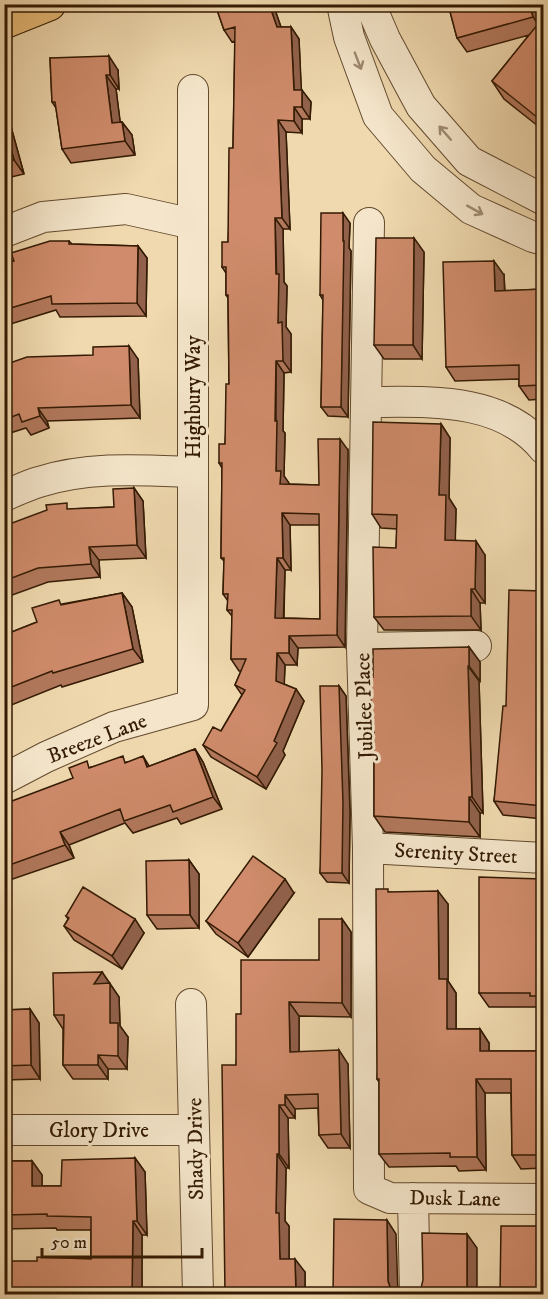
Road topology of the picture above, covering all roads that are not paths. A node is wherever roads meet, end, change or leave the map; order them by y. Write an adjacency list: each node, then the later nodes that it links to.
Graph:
1 (49, 4): 4 (main road)
2 (342, 4): 7 (street, one-way to 7)
3 (370, 4): 6 (street, one-way to 3)
4 (4, 22)
5 (193, 90): 10 (street, Highbury Way)
6 (466, 158): 7 (street); 8 (street)
7 (441, 184): 12 (street, one-way to 12)
8 (543, 200)
9 (369, 223): 13 (street, Jubilee Place)
10 (193, 224): 11 (street); 15 (street, Highbury Way)
11 (4, 232)
12 (543, 240)
13 (366, 402): 14 (street); 18 (street, Jubilee Place)
14 (543, 449)
15 (193, 472): 16 (street); 19 (street, Highbury Way)
16 (4, 496)
17 (476, 646): 18 (street)
18 (362, 648): 21 (street, Jubilee Place)
19 (193, 705): 20 (street, Breeze Lane)
20 (4, 779)
21 (368, 848): 22 (street, Serenity Street); 26 (street, Jubilee Place)
22 (543, 858)
23 (191, 1004): 25 (street, Shady Drive)
24 (4, 1130): 25 (street, Glory Drive)
25 (194, 1130): 29 (street, Shady Drive)
26 (369, 1189): 27 (street, Dusk Lane)
27 (413, 1198): 28 (street, Dusk Lane); 30 (street)
28 (543, 1199)
29 (198, 1294)
30 (415, 1294)

